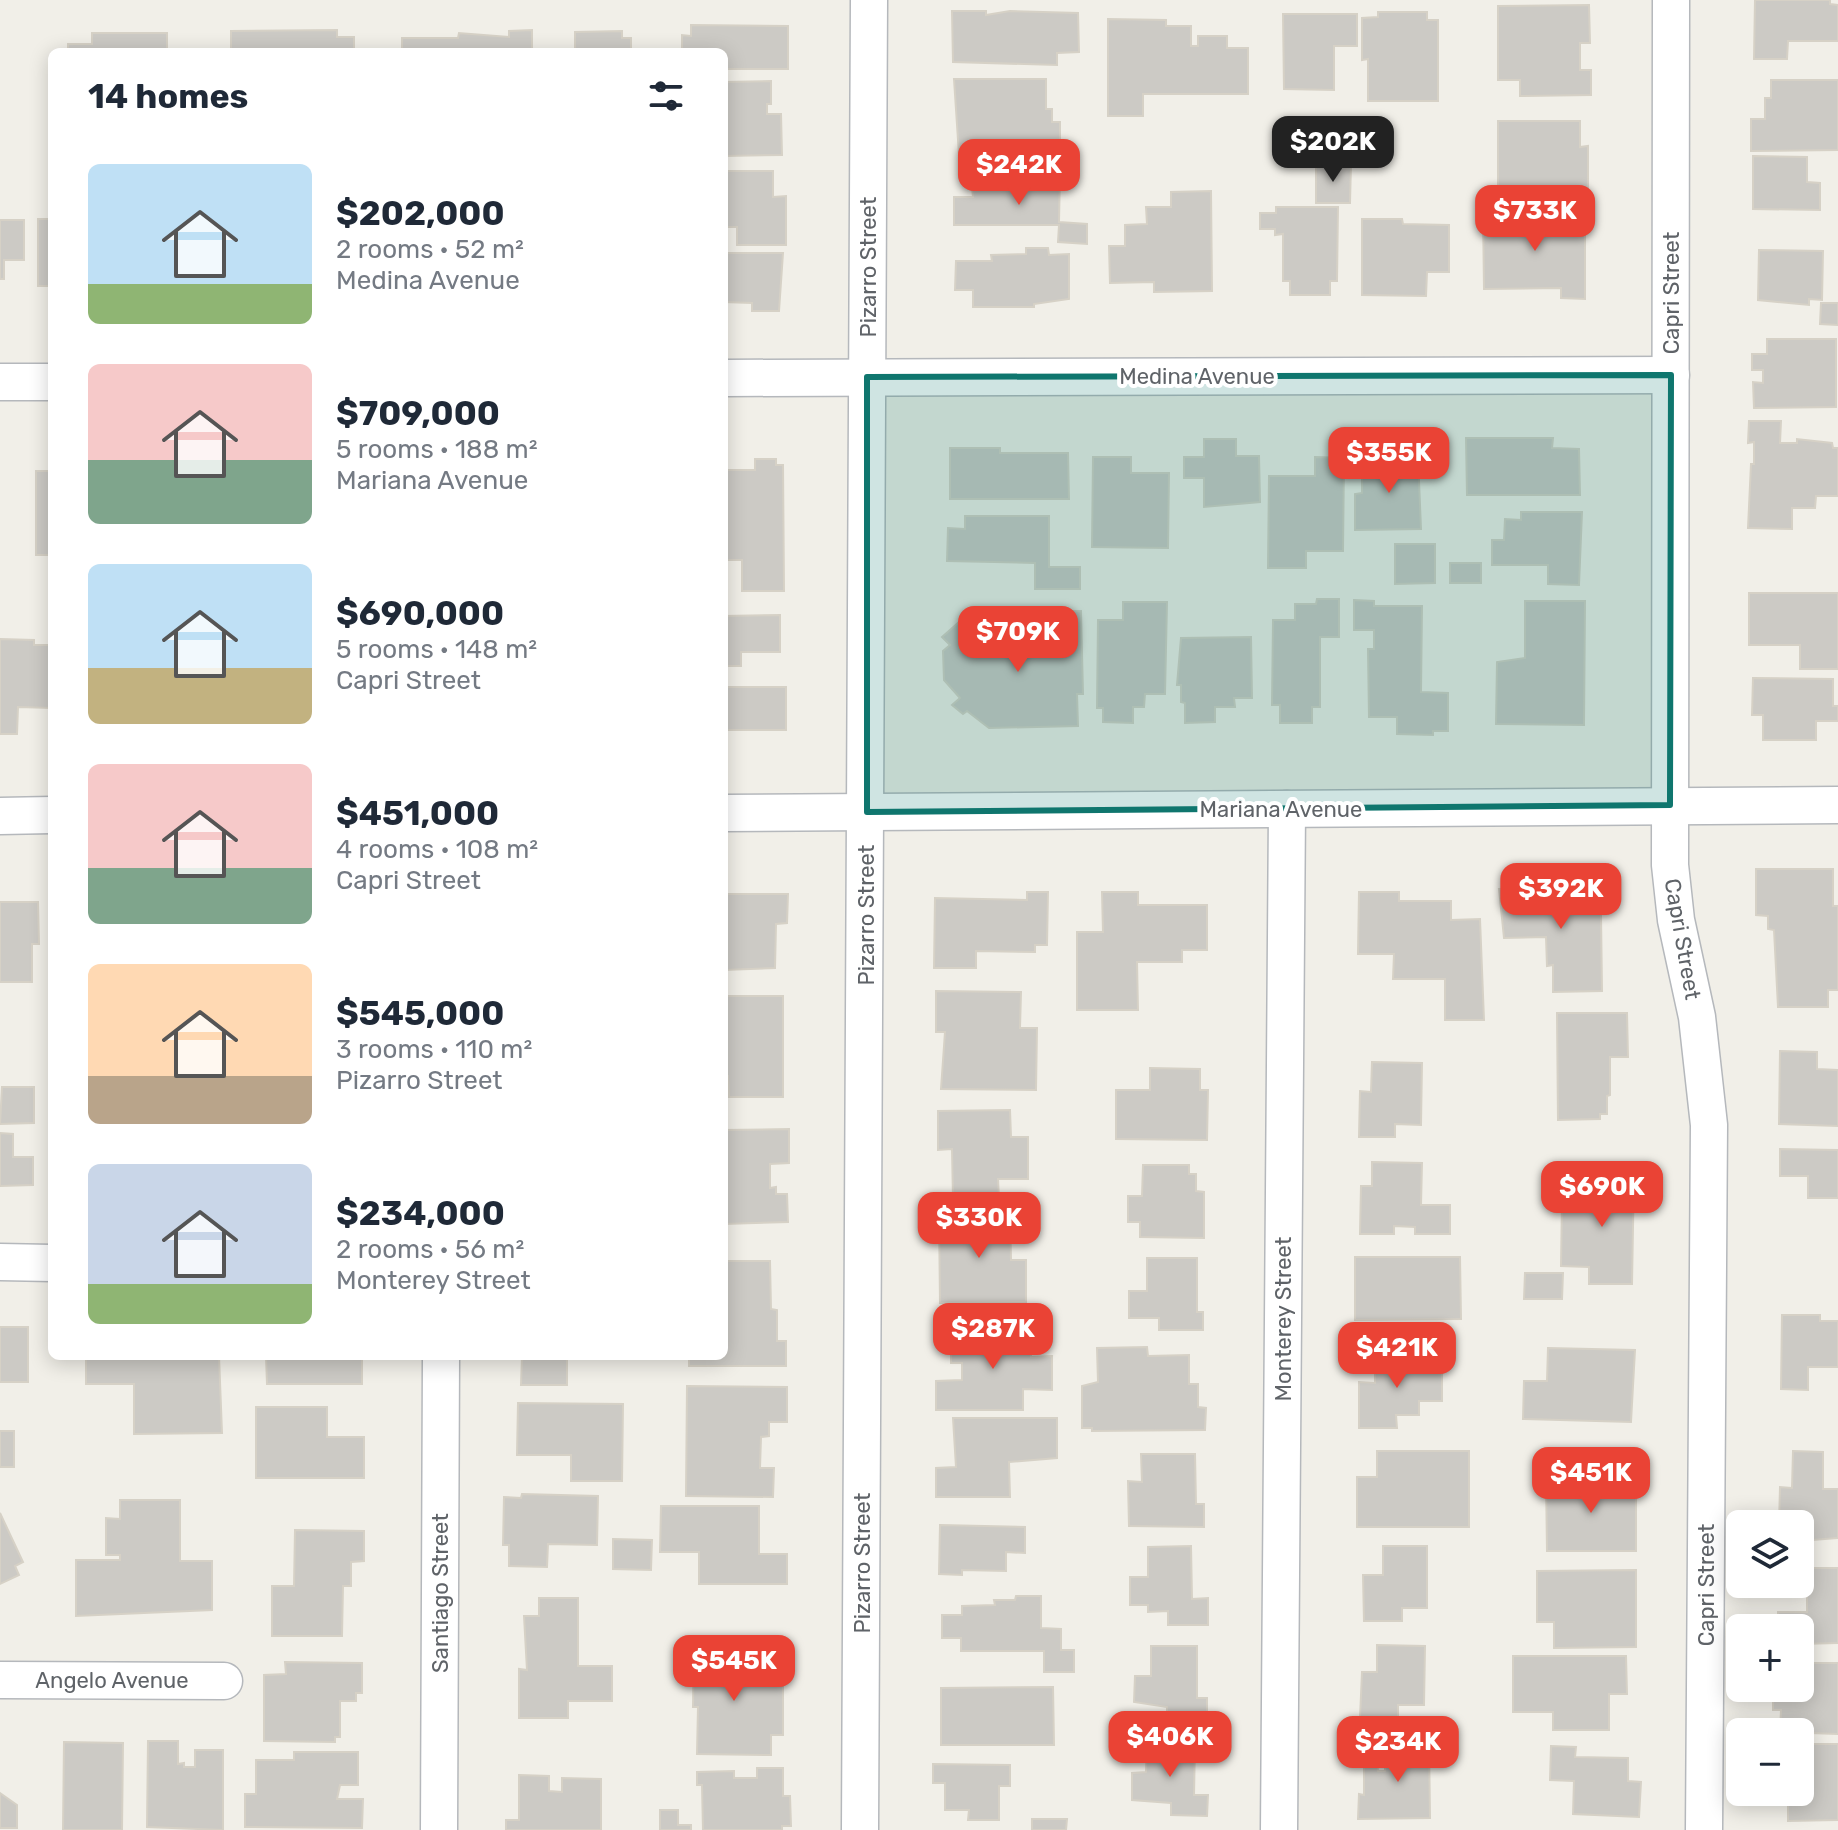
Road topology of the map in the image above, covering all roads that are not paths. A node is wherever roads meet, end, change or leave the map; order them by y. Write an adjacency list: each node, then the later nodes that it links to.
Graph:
1 (869, 0): 4 (street, Pizarro Street)
2 (1671, 0): 3 (street, Capri Street)
3 (1671, 375): 4 (street, Medina Avenue); 8 (street, Capri Street)
4 (867, 377): 5 (street, Medina Avenue); 11 (street, Pizarro Street)
5 (728, 378)
6 (0, 382): 7 (street)
7 (48, 382)
8 (1670, 805): 9 (street, Mariana Avenue); 10 (street, Mariana Avenue); 23 (street, Capri Street)
9 (1838, 805)
10 (1287, 809): 11 (street, Mariana Avenue); 22 (street, Monterey Street)
11 (867, 812): 12 (street, Mariana Avenue); 21 (street, Pizarro Street)
12 (728, 813)
13 (48, 815): 14 (street)
14 (0, 816)
15 (0, 1262): 16 (street)
16 (48, 1263)
17 (441, 1360): 20 (street, Santiago Street)
18 (0, 1680): 19 (street, Angelo Avenue)
19 (224, 1681)
20 (439, 1830)
21 (860, 1830)
22 (1279, 1830)
23 (1704, 1830)

